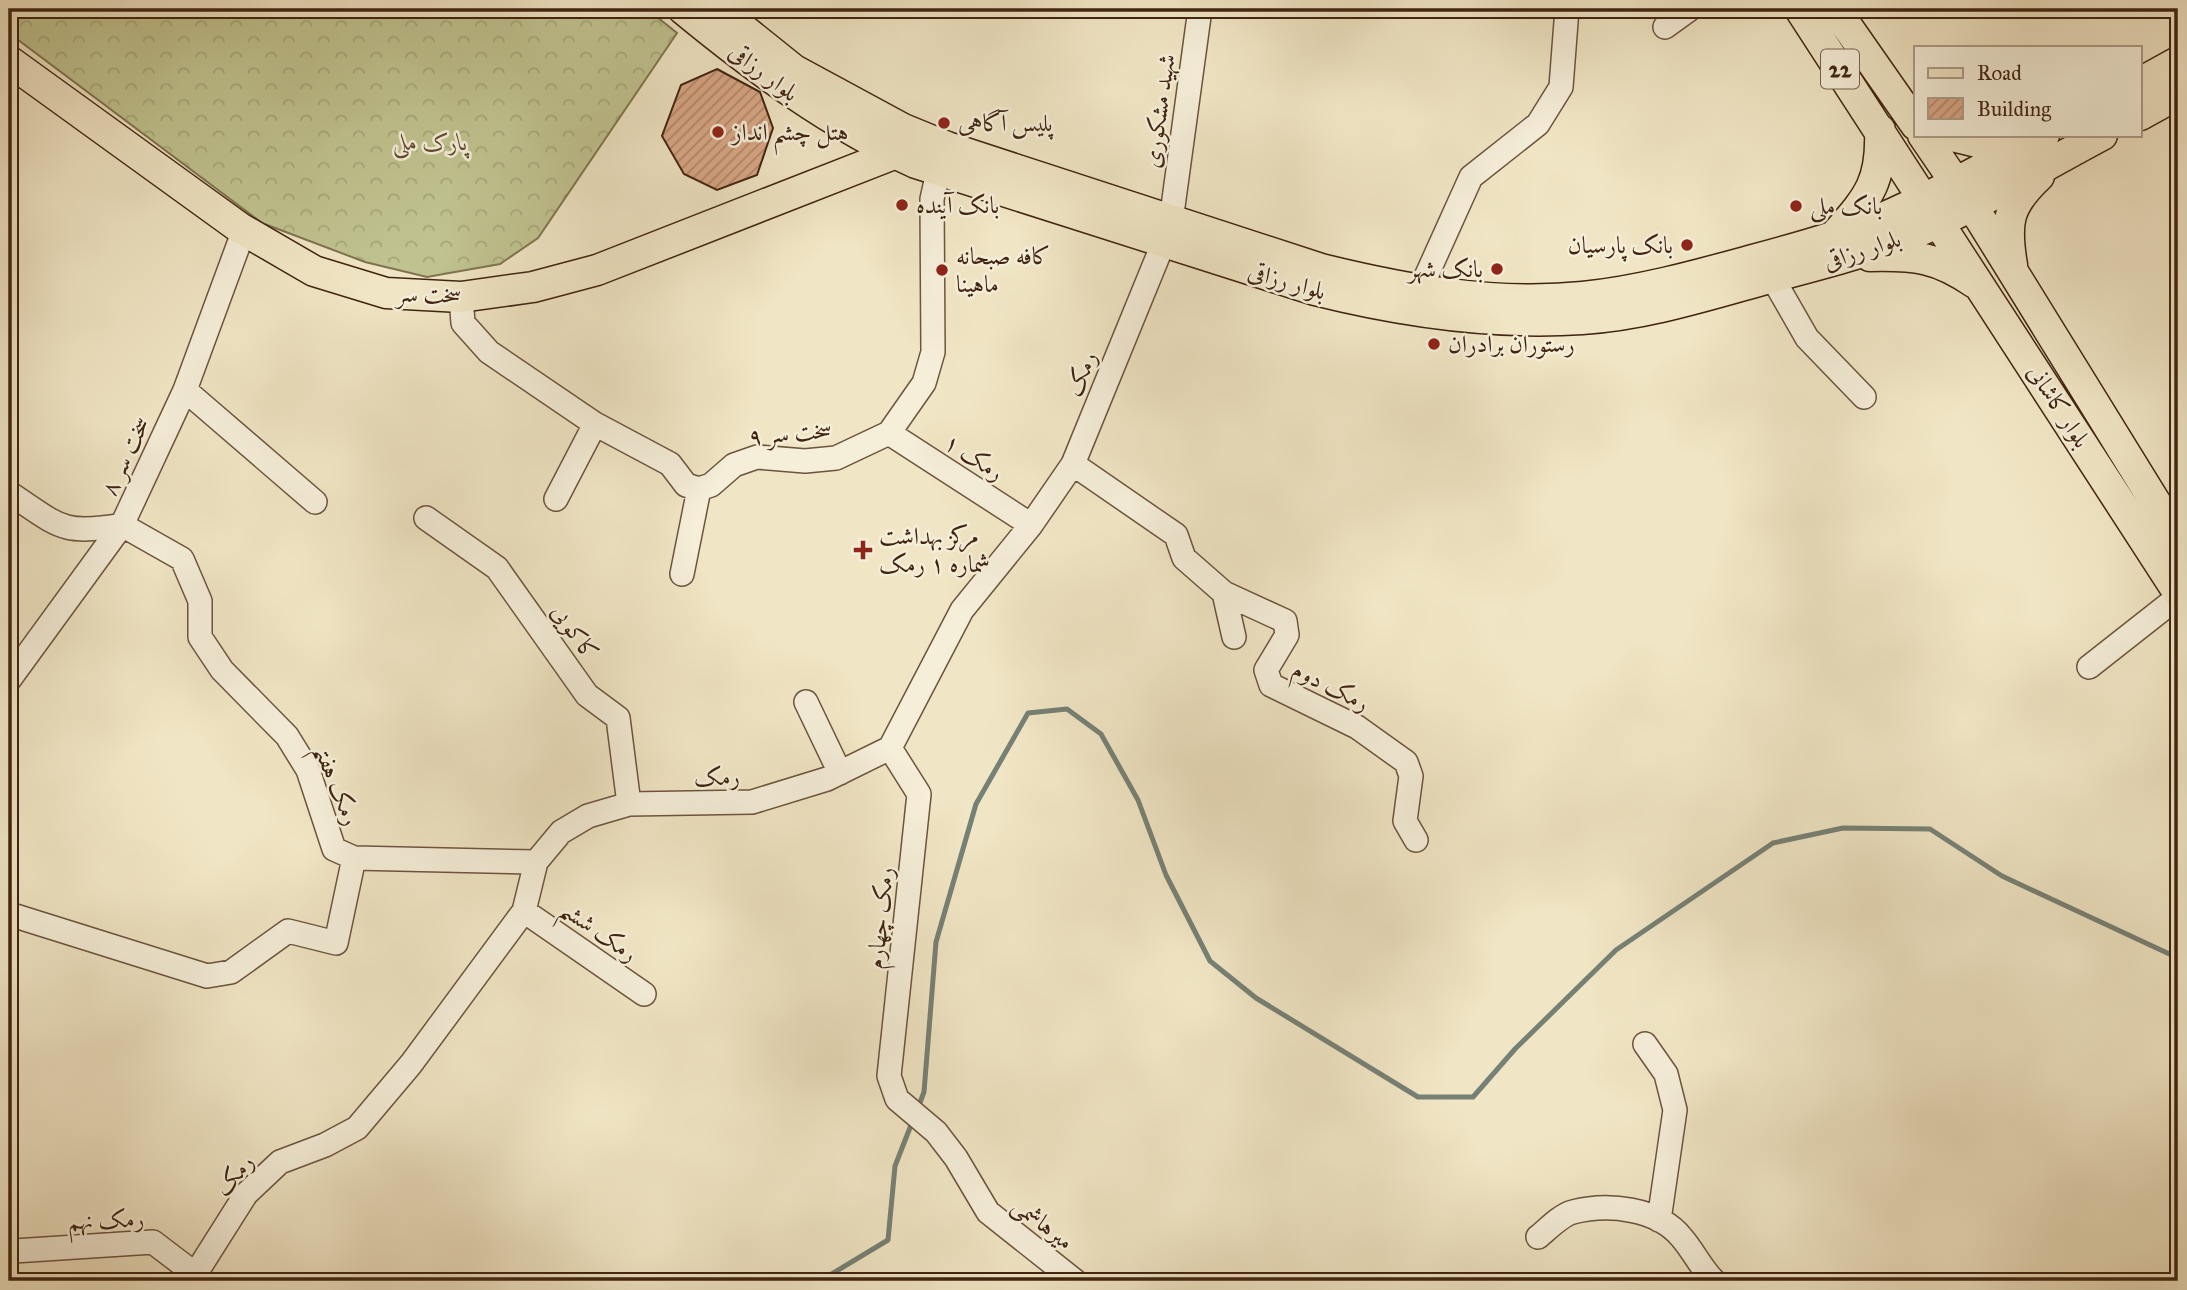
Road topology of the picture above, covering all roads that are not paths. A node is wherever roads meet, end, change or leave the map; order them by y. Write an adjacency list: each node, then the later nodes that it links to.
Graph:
1 (683, 9): 19 (main road, بلوار رزاقی)
2 (718, 9): 19 (main road, بلوار رزاقی)
3 (1200, 9): 25 (street, شهید مشکوری)
4 (1567, 9): 30 (street)
5 (1690, 9): 8 (street)
6 (1800, 9): 15 (main road, 22)
7 (1835, 9): 14 (main road, 22)
8 (1665, 27)
9 (9, 61): 24 (main road, سخت سر)
10 (2178, 62): 11 (main road)
11 (2142, 82)
12 (2178, 95): 13 (main road)
13 (2142, 114)
14 (1914, 122)
15 (1880, 130): 23 (main road, 22); 26 (main road)
16 (1924, 136): 22 (main road, 22)
17 (1952, 136): 20 (main road)
18 (2096, 136): 20 (main road, بلوار رزاقی)
19 (898, 141): 21 (main road, بلوار رزاقی); 31 (main road, سخت سر)
20 (2044, 145): 22 (main road, بلوار رزاقی); 27 (main road)
21 (942, 159): 25 (main road, بلوار رزاقی); 37 (street, سخت سر ۹)
22 (1963, 193): 23 (main road, بلوار رزاقی); 27 (main road, بلوار کاشانی)
23 (1932, 210): 26 (main road, بلوار رزاقی); 29 (main road, بلوار کاشانی)
24 (244, 230): 31 (main road, سخت سر); 34 (street, سخت سر ۸)
25 (1167, 232): 28 (main road, بلوار رزاقی); 30 (main road, بلوار رزاقی); 38 (street, رمک)
26 (1839, 246): 28 (main road, بلوار رزاقی); 29 (main road); 30 (main road, بلوار رزاقی)
27 (2014, 272): 32 (main road, بلوار کاشانی)
28 (1772, 277): 35 (street)
29 (1984, 289): 33 (main road, بلوار کاشانی)
30 (1420, 290)
31 (461, 298): 36 (street)
32 (2070, 363): 33 (main road); 46 (main road, بلوار کاشانی)
33 (2042, 380): 49 (main road, بلوار کاشانی)
34 (185, 390): 42 (street); 44 (street, سخت سر ۸)
35 (1864, 397)
36 (595, 425): 39 (street); 41 (street)
37 (889, 433): 39 (street, سخت سر ۹); 45 (street, رمک ۱)
38 (1073, 464): 45 (street, رمک); 48 (street, رمک دوم)
39 (698, 489): 47 (street)
40 (9, 493): 44 (street)
41 (556, 499)
42 (315, 502)
43 (426, 518): 56 (street, کاکویی)
44 (122, 525): 52 (street, سخت سر ۸); 58 (street, رمک هفتم)
45 (1031, 525): 54 (street, رمک)
46 (2178, 539)
47 (682, 574)
48 (1224, 593): 50 (street); 57 (street, رمک دوم)
49 (2178, 594): 51 (street)
50 (1234, 637)
51 (2089, 667)
52 (9, 680)
53 (806, 702): 55 (street)
54 (890, 748): 55 (street, رمک); 64 (street, رمک چهارم)
55 (840, 772): 56 (street, رمک)
56 (629, 804): 59 (street, رمک)
57 (1416, 840)
58 (354, 858): 59 (street, رمک هفتم); 61 (street)
59 (536, 862): 60 (street, رمک)
60 (524, 911): 62 (street, رمک ششم); 68 (street, رمک)
61 (9, 914)
62 (644, 994)
63 (1645, 1044): 65 (street)
64 (897, 1099): 69 (street, میرهاشمی)
65 (1659, 1220): 66 (street); 70 (street)
66 (1538, 1237)
67 (9, 1248): 68 (street, رمک نهم)
68 (193, 1278)
69 (1075, 1281)
70 (1714, 1281)

